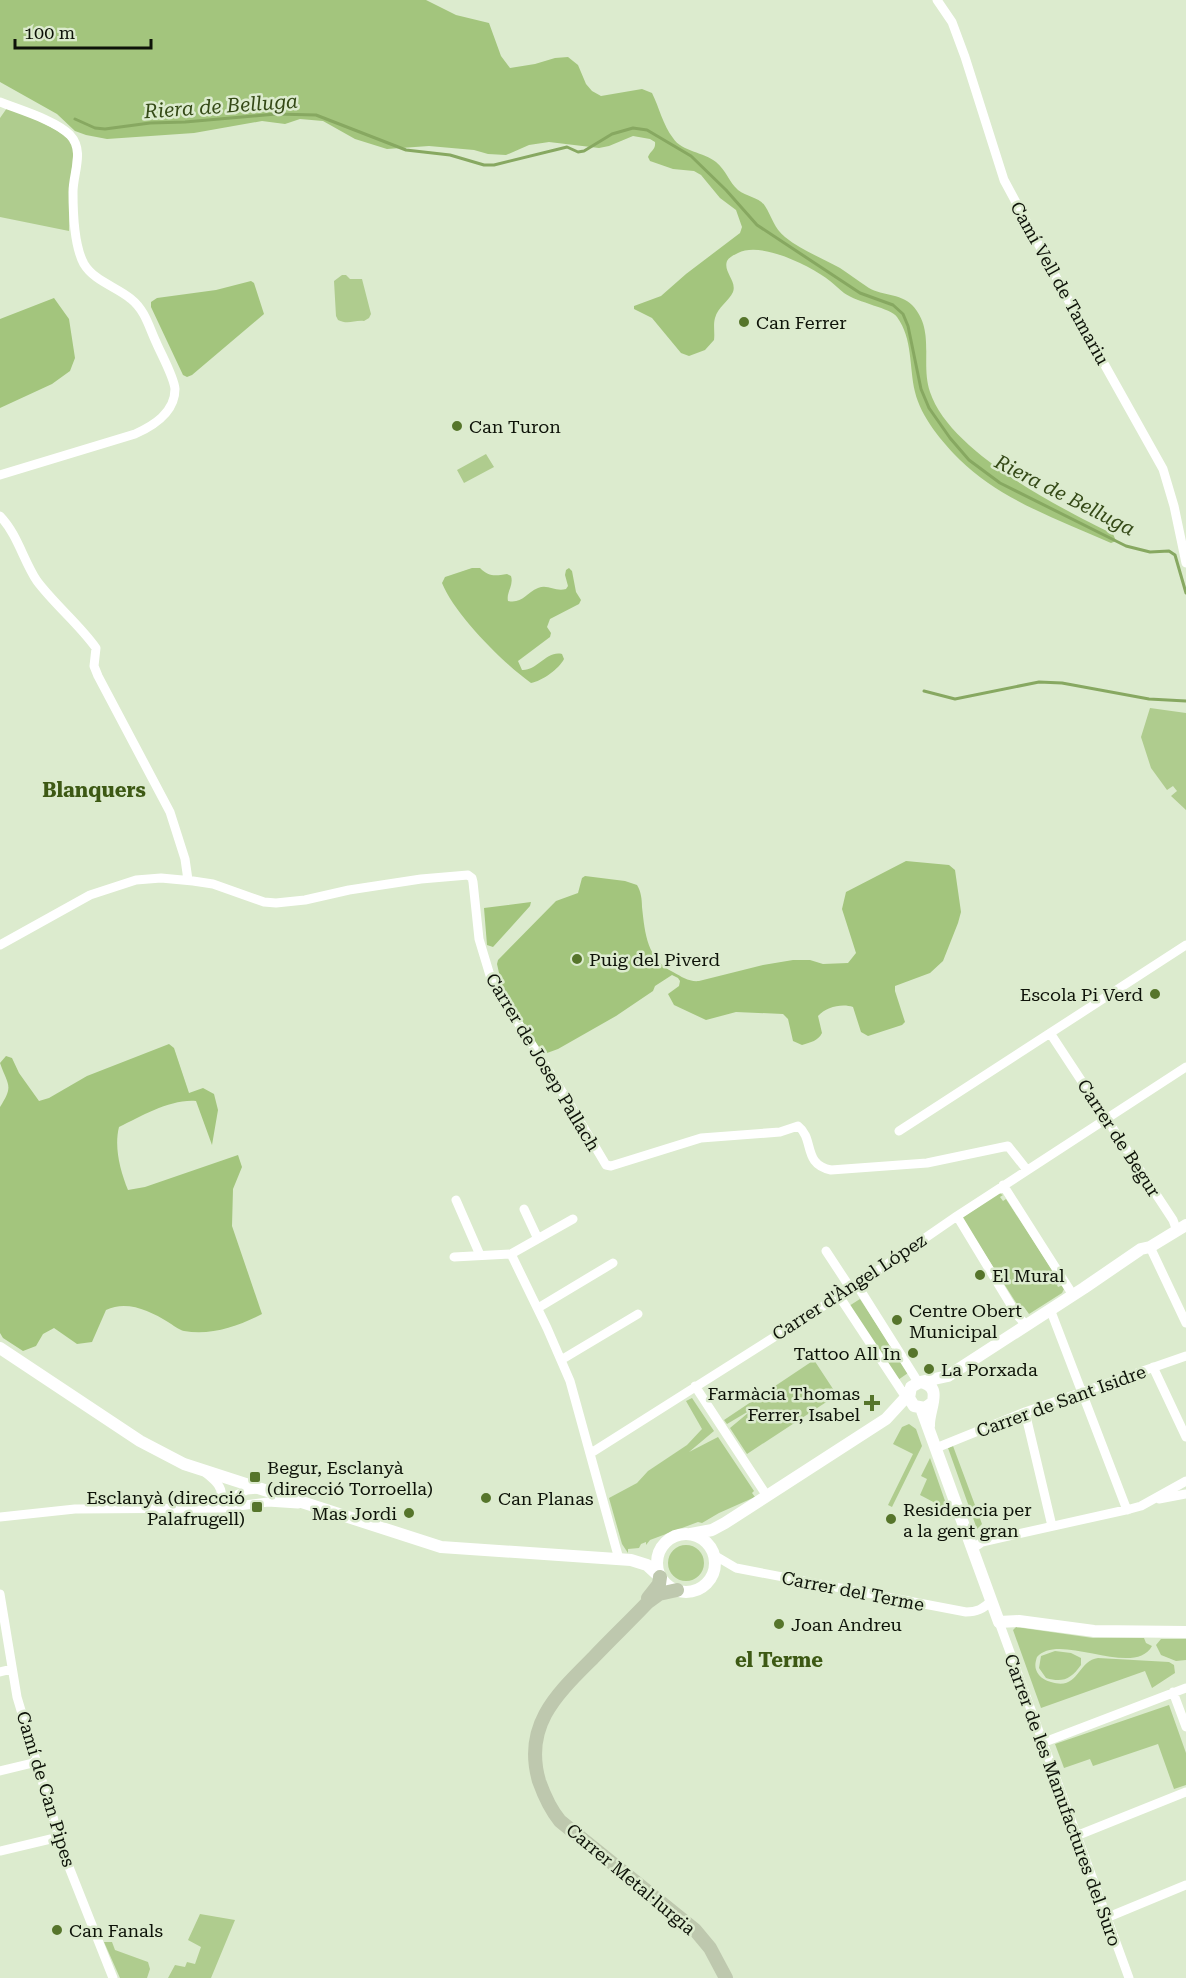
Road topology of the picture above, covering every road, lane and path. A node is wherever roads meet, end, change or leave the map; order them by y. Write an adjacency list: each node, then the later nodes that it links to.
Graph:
1 (937, 0): 5 (street, Camí Vell de Tamariu)
2 (0, 102): 3 (street)
3 (0, 475)
4 (0, 516): 6 (street)
5 (1186, 563)
6 (188, 880): 7 (street, Carrer de Josep Pallach); 13 (street, Carrer de Josep Pallach)
7 (0, 945)
8 (1186, 945): 9 (street)
9 (1050, 1033): 11 (street, Carrer de Begur); 12 (street)
10 (1186, 1066): 11 (street, Carrer d'Àngel López)
11 (1106, 1119): 13 (street, Carrer d'Àngel López); 19 (street, Carrer de Begur)
12 (899, 1131)
13 (1027, 1170): 14 (street, Carrer d'Àngel López)
14 (1004, 1185): 17 (street, Carrer d'Àngel López); 29 (street)
15 (456, 1200): 25 (street)
16 (524, 1209): 20 (street)
17 (957, 1216): 28 (street, Carrer d'Àngel López); 35 (street)
18 (573, 1219): 20 (street)
19 (1181, 1228): 21 (street, Carrer de Begur); 22 (street)
20 (538, 1239): 24 (street)
21 (1186, 1242)
22 (1150, 1247): 29 (street); 34 (street)
23 (826, 1251): 28 (street)
24 (512, 1254): 25 (street); 31 (street)
25 (480, 1255): 26 (street)
26 (454, 1257)
27 (613, 1263): 31 (street)
28 (853, 1285): 30 (street, Carrer d'Àngel López); 42 (street)
29 (1072, 1295): 32 (street)
30 (839, 1296): 41 (street, Carrer d'Àngel López); 42 (street)
31 (538, 1308): 38 (street)
32 (1050, 1309): 35 (street); 43 (street)
33 (638, 1314): 38 (street)
34 (1186, 1323)
35 (1026, 1325): 40 (street)
36 (0, 1348): 52 (street)
37 (1186, 1356): 39 (street, Carrer de Sant Isidre)
38 (561, 1360): 51 (street)
39 (1153, 1367): 43 (street, Carrer de Sant Isidre); 49 (street)
40 (948, 1376): 42 (street); 44 (street)
41 (695, 1386): 51 (street, Carrer d'Àngel López); 58 (street)
42 (914, 1387): 44 (street); 45 (street); 46 (street)
43 (1082, 1392): 47 (street, Carrer de Sant Isidre); 64 (street)
44 (934, 1398): 45 (street); 48 (street)
45 (918, 1408): 46 (street); 48 (street)
46 (893, 1412): 58 (street)
47 (1025, 1412): 50 (street, Carrer de Sant Isidre); 68 (street)
48 (929, 1427): 50 (street)
49 (1186, 1437)
50 (936, 1448): 71 (street)
51 (591, 1453): 73 (street)
52 (202, 1469): 53 (street); 62 (street)
53 (236, 1480): 55 (street); 56 (street)
54 (1186, 1481): 59 (street)
55 (247, 1490): 56 (street); 60 (street); 62 (street)
56 (267, 1490): 61 (street)
57 (1186, 1494): 59 (street)
58 (766, 1496): 67 (street)
59 (1151, 1500): 64 (street)
60 (245, 1504): 61 (street); 62 (street)
61 (316, 1506): 73 (street)
62 (207, 1507): 65 (street)
63 (0, 1510): 65 (street)
64 (1127, 1510): 68 (street)
65 (19, 1514): 66 (street)
66 (0, 1517)
67 (725, 1523): 69 (street); 72 (street)
68 (1052, 1526): 71 (street)
69 (691, 1534): 70 (street); 72 (street)
70 (663, 1545): 73 (street); 74 (street)
71 (972, 1549): 77 (street)
72 (712, 1550): 75 (street); 77 (street, Carrer del Terme)
73 (625, 1559): 74 (street)
74 (660, 1577): 75 (street); 95 (main road, Carrer Metal·lurgia)
75 (677, 1590): 96 (main road, Carrer Metal·lurgia)
76 (0, 1594): 80 (street, Camí de Can Pipes)
77 (991, 1601): 78 (street)
78 (999, 1622): 79 (street); 85 (street, Carrer de les Manufactures del Suro)
79 (1186, 1632)
80 (12, 1669): 81 (street); 86 (street, Camí de Can Pipes)
81 (0, 1672)
82 (1186, 1688): 83 (street)
83 (1173, 1692): 84 (street); 85 (street)
84 (1186, 1727)
85 (1042, 1743): 89 (street, Carrer de les Manufactures del Suro)
86 (37, 1762): 87 (street); 90 (street, Camí de Can Pipes)
87 (0, 1771)
88 (1186, 1792): 89 (street)
89 (1076, 1836): 93 (street, Carrer de les Manufactures del Suro)
90 (59, 1837): 91 (street); 94 (street, Camí de Can Pipes)
91 (0, 1851)
92 (1186, 1885): 93 (street)
93 (1106, 1918): 97 (street, Carrer de les Manufactures del Suro)
94 (113, 1978)
95 (721, 1978)
96 (726, 1978)
97 (1129, 1978)

